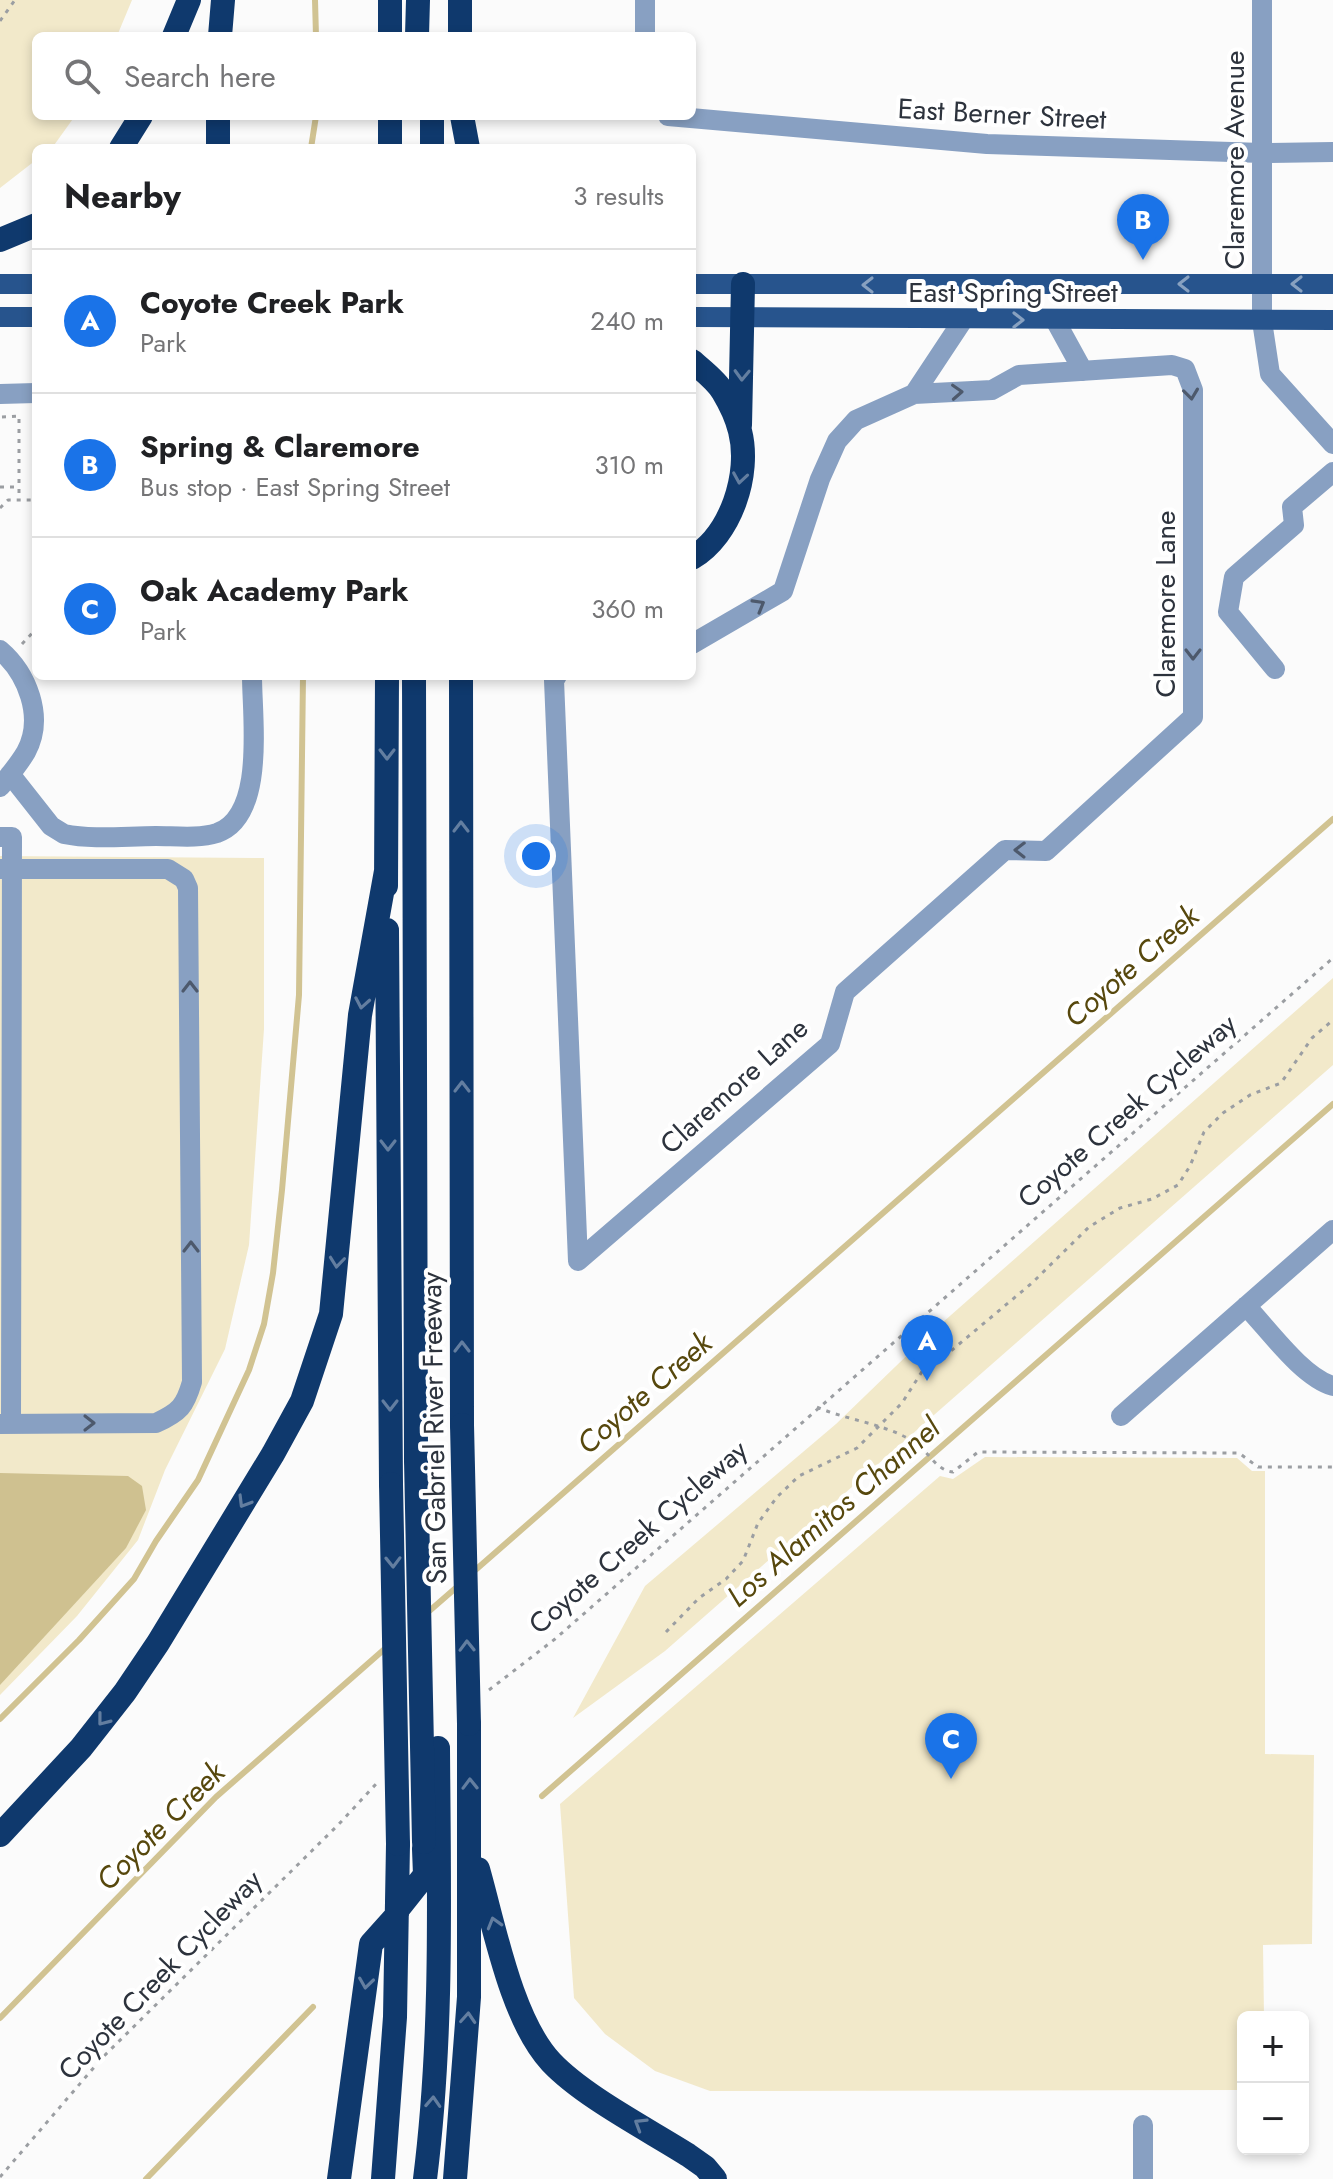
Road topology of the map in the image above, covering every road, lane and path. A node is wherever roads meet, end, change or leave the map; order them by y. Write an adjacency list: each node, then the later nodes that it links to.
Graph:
1 (15, 0): 10 (path)
2 (189, 0): 11 (highway)
3 (223, 0): 12 (highway)
4 (390, 0): 13 (highway)
5 (418, 0): 14 (highway)
6 (432, 0): 15 (highway)
7 (460, 0): 16 (highway)
8 (645, 0): 17 (street)
9 (1262, 0): 34 (street, Claremore Avenue)
10 (0, 21)
11 (176, 32)
12 (220, 32)
13 (390, 32)
14 (417, 32)
15 (432, 32)
16 (460, 32)
17 (645, 32)
18 (696, 118): 34 (street, East Berner Street)
19 (138, 120): 26 (highway)
20 (218, 120): 27 (highway)
21 (390, 120): 28 (highway)
22 (417, 120): 29 (highway)
23 (432, 120): 30 (highway)
24 (460, 120): 31 (highway)
25 (461, 120): 32 (highway)
26 (124, 144)
27 (218, 144)
28 (390, 144)
29 (417, 144)
30 (432, 144)
31 (460, 144)
32 (467, 144)
33 (1333, 152): 34 (street, East Berner Street)
34 (1262, 153): 41 (street, Claremore Avenue)
35 (32, 227): 36 (highway)
36 (0, 240)
37 (0, 284): 38 (main road)
38 (32, 284)
39 (696, 284): 40 (main road, East Spring Street)
40 (743, 284): 41 (main road, East Spring Street, one-way to 40); 46 (highway)
41 (1262, 284): 42 (main road, East Spring Street, one-way to 41); 50 (street, Claremore Avenue)
42 (1333, 284)
43 (0, 317): 44 (main road)
44 (32, 317)
45 (696, 317): 46 (main road, East Spring Street)
46 (744, 318): 47 (main road, East Spring Street); 57 (highway, one-way to 57)
47 (963, 320): 48 (main road, East Spring Street, one-way to 48); 55 (street)
48 (1055, 320): 50 (main road, East Spring Street); 52 (street)
49 (1333, 320): 50 (main road, East Spring Street)
50 (1262, 321): 58 (street)
51 (696, 365): 57 (highway)
52 (1083, 371): 55 (street, Claremore Lane, one-way to 52); 74 (street, Claremore Lane, one-way to 74)
53 (32, 393): 54 (street)
54 (0, 394)
55 (914, 394): 66 (street, Claremore Lane, one-way to 55)
56 (2, 417): 61 (path)
57 (740, 432): 65 (highway, one-way to 65)
58 (1333, 444)
59 (1333, 472): 68 (street)
60 (0, 487): 61 (path)
61 (19, 487): 62 (path)
62 (19, 500): 63 (path); 64 (path)
63 (32, 500)
64 (0, 508)
65 (696, 556)
66 (696, 642)
67 (0, 650): 75 (street)
68 (1275, 669)
69 (252, 680): 75 (street)
70 (387, 680): 78 (highway, San Gabriel River Freeway, one-way to 78)
71 (414, 680): 88 (highway)
72 (428, 680): 88 (highway)
73 (461, 680): 94 (highway, San Gabriel River Freeway, one-way to 73, bridge)
74 (554, 680)
75 (5, 780)
76 (0, 837): 77 (street)
77 (6, 869): 86 (street); 86 (street, one-way to 77)
78 (386, 871): 93 (highway, one-way to 93); 95 (highway, San Gabriel River Freeway, one-way to 95, bridge)
79 (1333, 958): 84 (path, Coyote Creek Cycleway)
80 (1333, 1020): 87 (path)
81 (1333, 1230): 82 (street)
82 (1246, 1306): 83 (street); 85 (street)
83 (1333, 1386)
84 (817, 1407): 87 (path); 91 (path, Coyote Creek Cycleway)
85 (1121, 1416)
86 (6, 1424)
87 (881, 1426): 89 (path); 90 (path)
88 (424, 1455): 95 (highway, bridge); 100 (highway, one-way to 88)
89 (1333, 1467)
90 (666, 1632)
91 (485, 1693)
92 (377, 1783): 97 (path, Coyote Creek Cycleway)
93 (0, 1835)
94 (471, 1843): 101 (highway, San Gabriel River Freeway, one-way to 94); 102 (highway, one-way to 94)
95 (398, 1912): 98 (highway, one-way to 98); 99 (highway, San Gabriel River Freeway)
96 (1143, 2125): 103 (street)
97 (0, 2177)
98 (339, 2179)
99 (383, 2179)
100 (425, 2179)
101 (455, 2179)
102 (715, 2179)
103 (1143, 2179)

